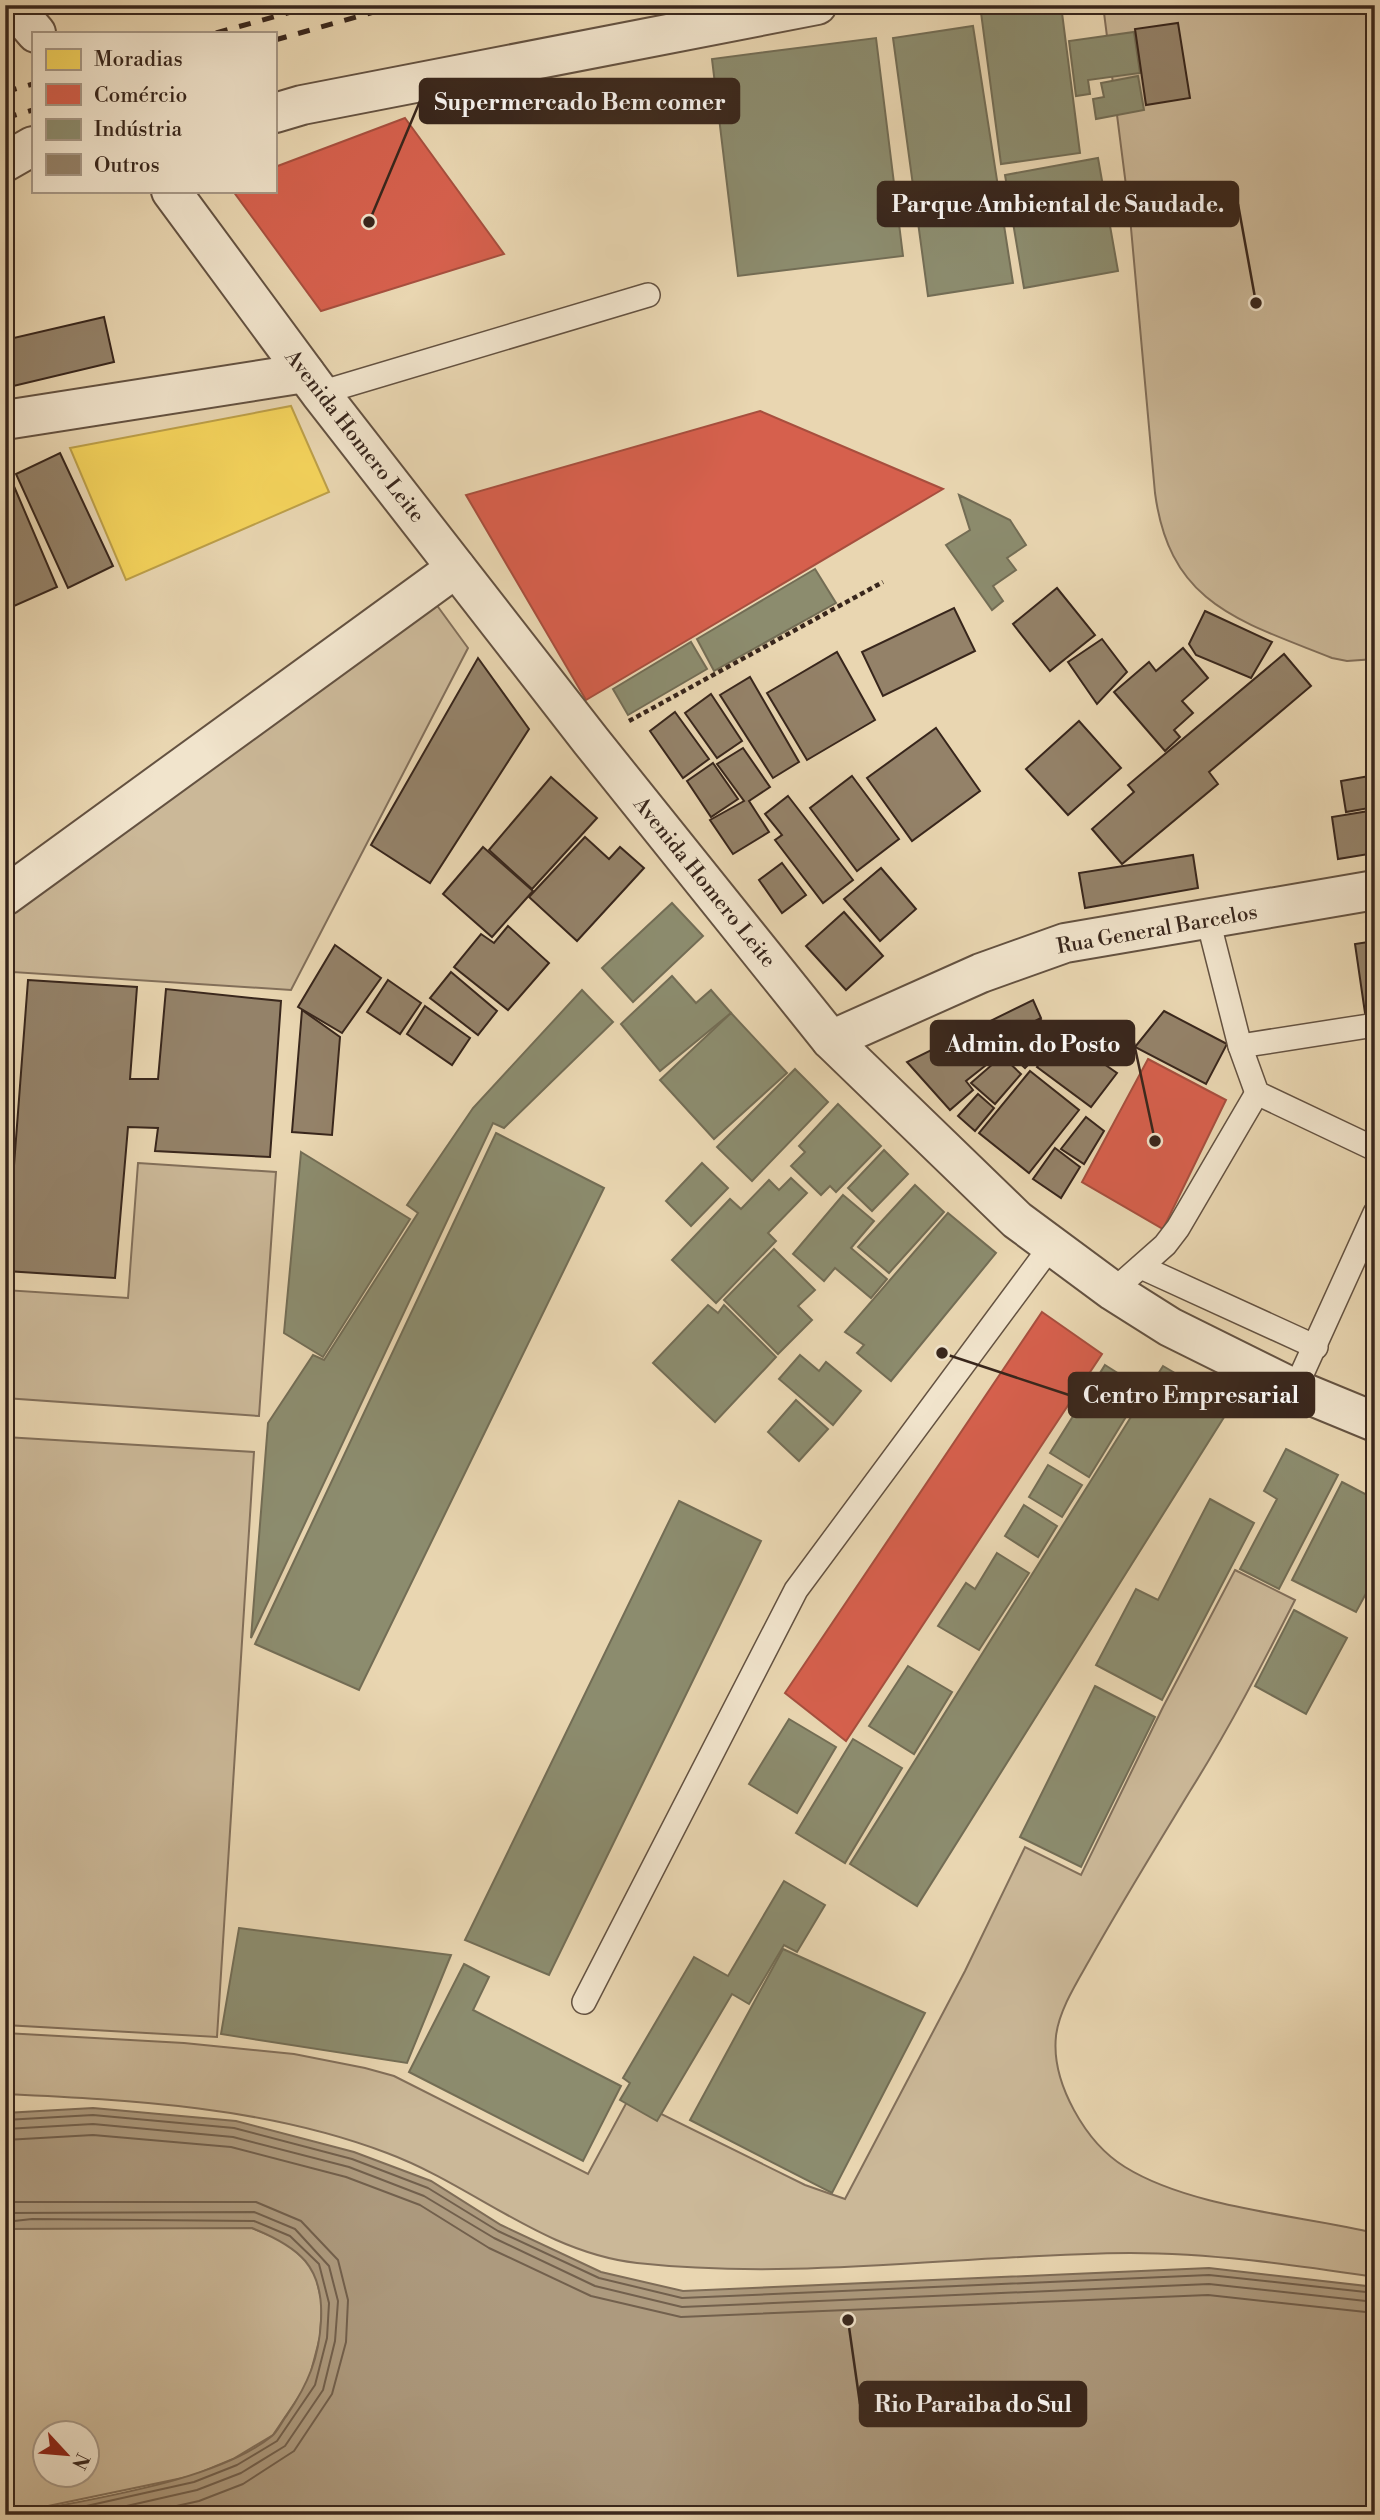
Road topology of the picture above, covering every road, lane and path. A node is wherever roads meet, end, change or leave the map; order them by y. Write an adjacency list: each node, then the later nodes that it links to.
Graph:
1 (12, 5): 3 (street)
2 (817, 5): 4 (street)
3 (35, 32)
4 (276, 113)
5 (32, 147): 6 (street)
6 (5, 162)
7 (172, 192): 9 (street, Avenida Homero Leite)
8 (648, 295): 9 (lane)
9 (313, 383): 10 (street); 11 (street, Avenida Homero Leite)
10 (5, 420)
11 (456, 568): 13 (street, Avenida Homero Leite); 15 (street)
12 (883, 582): 13 (path)
13 (591, 741): 18 (street, Avenida Homero Leite)
14 (1375, 890): 16 (street, Rua General Barcelos)
15 (5, 896)
16 (1208, 920): 18 (street, Rua General Barcelos); 19 (lane)
17 (1375, 1025): 19 (lane)
18 (831, 1040): 23 (street, Avenida Homero Leite)
19 (1240, 1046): 20 (lane)
20 (1257, 1093): 21 (lane); 24 (lane)
21 (1375, 1149)
22 (1375, 1213): 26 (lane)
23 (1051, 1246): 25 (street, Avenida Homero Leite); 29 (lane)
24 (1141, 1267): 25 (lane); 26 (lane)
25 (1113, 1292): 27 (street, Avenida Homero Leite)
26 (1315, 1347): 27 (lane)
27 (1295, 1389): 28 (street, Avenida Homero Leite)
28 (1375, 1422)
29 (584, 2002)

